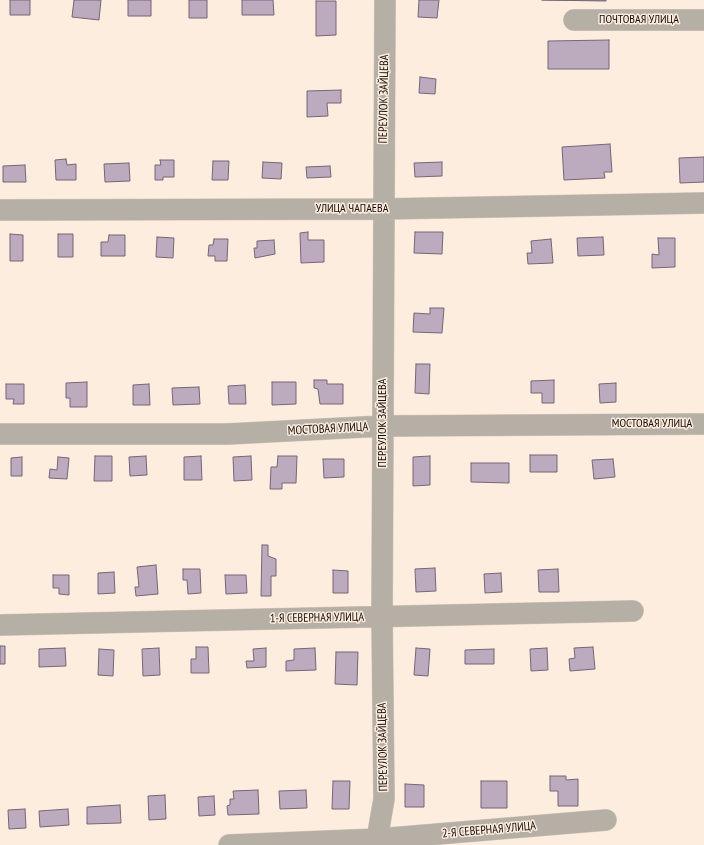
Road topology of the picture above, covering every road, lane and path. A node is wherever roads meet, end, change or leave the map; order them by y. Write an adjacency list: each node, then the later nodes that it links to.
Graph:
1 (385, 0): 5 (street, ПЕРЕУЛОК ЗАЙЦЕВА)
2 (574, 20): 3 (street, ПОЧТОВАЯ УЛИЦА)
3 (704, 20)
4 (704, 203): 5 (street, УЛИЦА ЧАПАЕВА)
5 (382, 209): 6 (street, УЛИЦА ЧАПАЕВА); 8 (street, ПЕРЕУЛОК ЗАЙЦЕВА)
6 (0, 210)
7 (704, 424): 8 (street, МОСТОВАЯ УЛИЦА)
8 (383, 426): 9 (street, МОСТОВАЯ УЛИЦА); 11 (street, ПЕРЕУЛОК ЗАЙЦЕВА)
9 (0, 434)
10 (633, 611): 11 (street, 1-Я СЕВЕРНАЯ УЛИЦА)
11 (382, 617): 12 (street, 1-Я СЕВЕРНАЯ УЛИЦА); 14 (street, ПЕРЕУЛОК ЗАЙЦЕВА)
12 (0, 625)
13 (606, 820): 14 (street, 2-Я СЕВЕРНАЯ УЛИЦА)
14 (377, 842): 15 (street, 2-Я СЕВЕРНАЯ УЛИЦА)
15 (229, 845)

